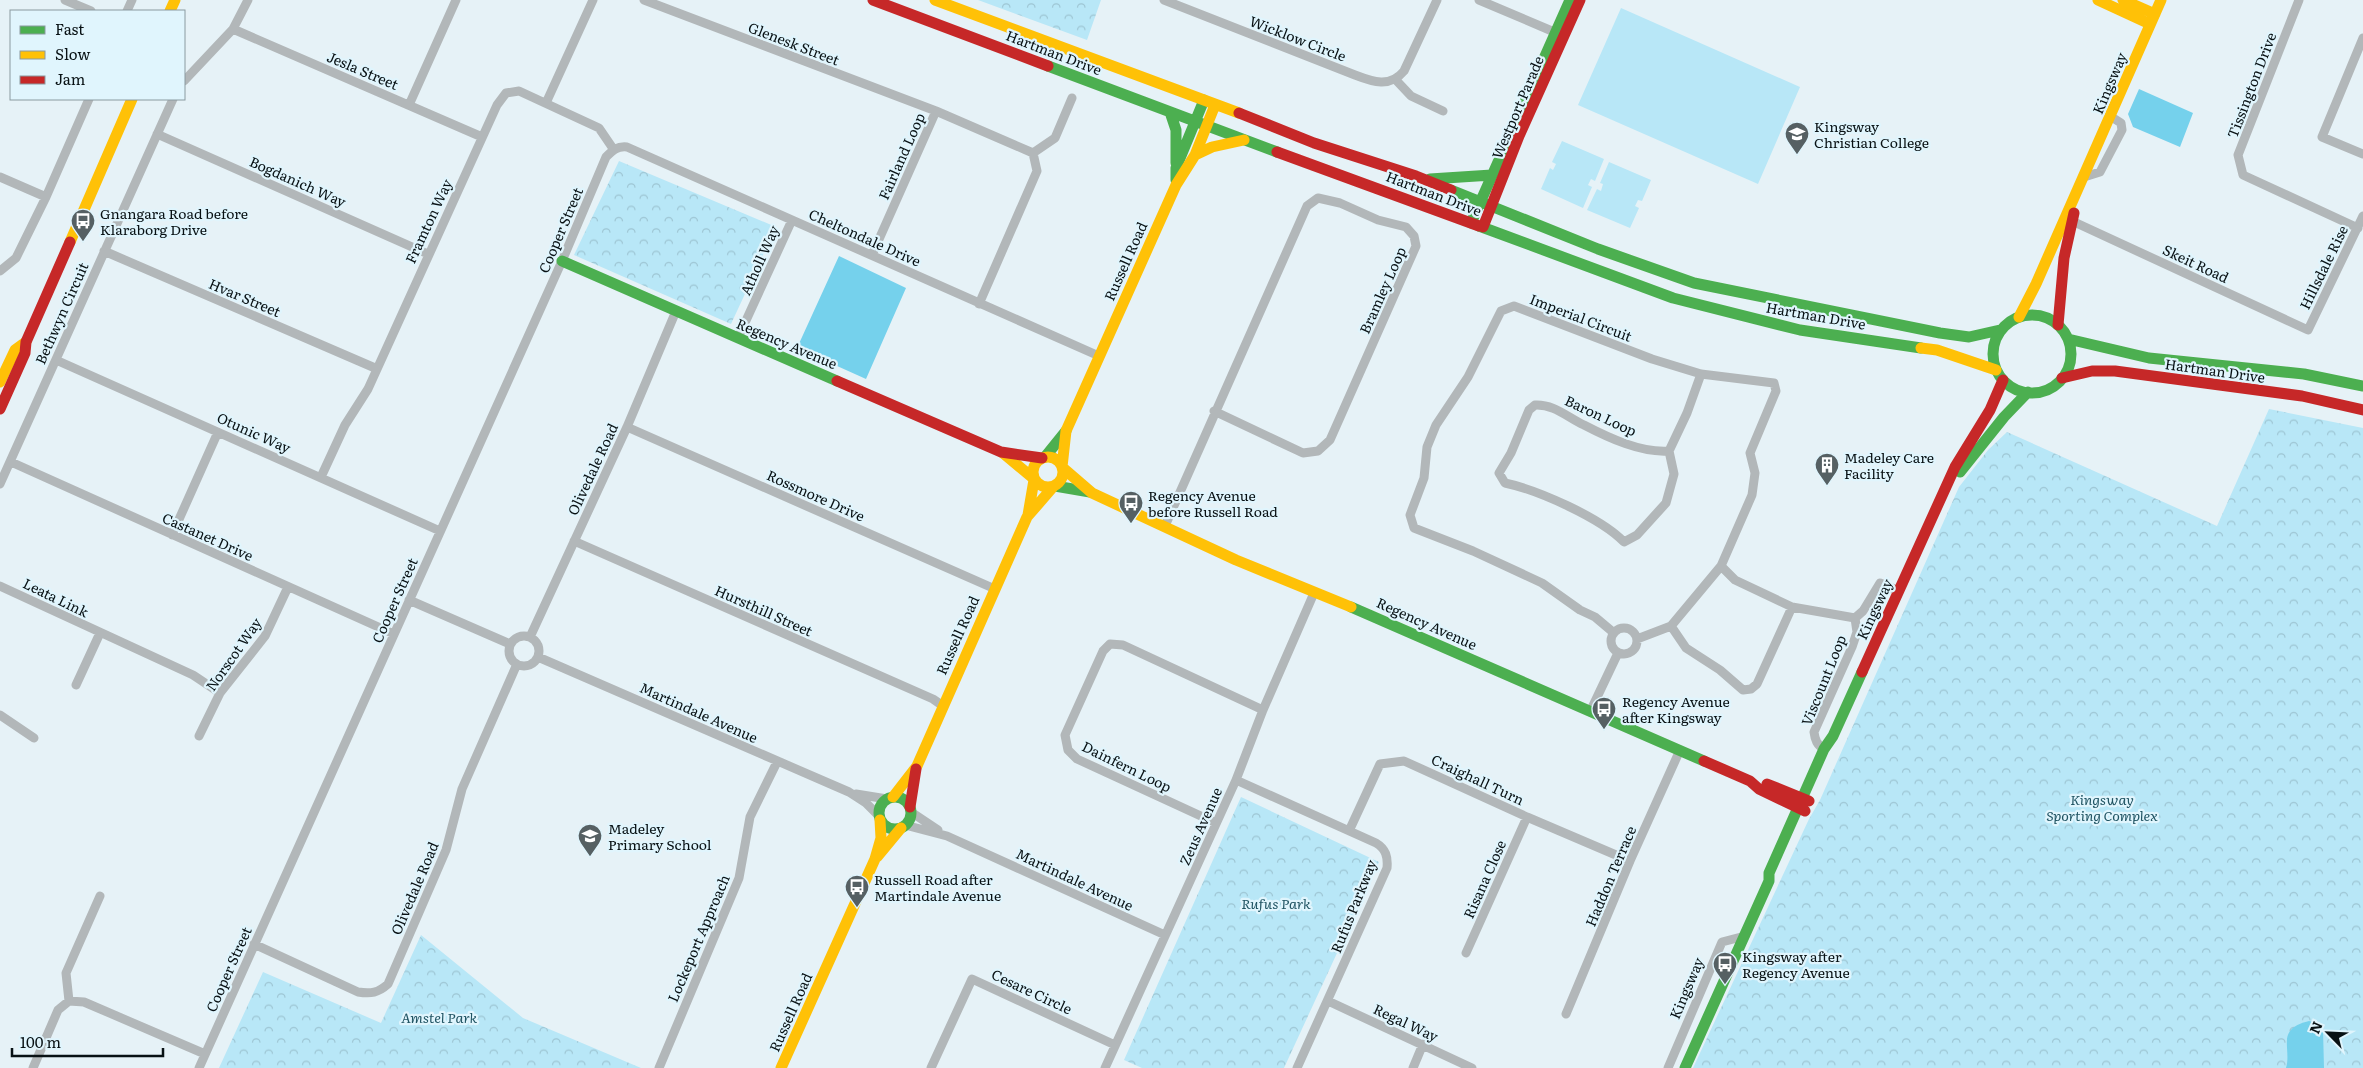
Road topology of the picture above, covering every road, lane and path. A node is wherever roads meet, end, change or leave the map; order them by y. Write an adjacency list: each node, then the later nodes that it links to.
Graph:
1 (65, 0): 17 (street)
2 (248, 0): 19 (street)
3 (456, 0): 30 (street)
4 (593, 0): 29 (street)
5 (644, 0): 32 (street, Glenesk Street)
6 (873, 0): 34 (main road, Hartman Drive)
7 (935, 0): 28 (main road, Hartman Drive)
8 (1164, 0): 22 (street, Wicklow Circle)
9 (1437, 0): 22 (street)
10 (1479, 0): 20 (street)
11 (1570, 0): 20 (main road, Westport Parade)
12 (1580, 0): 20 (main road, Westport Parade)
13 (2098, 0): 18 (main road)
14 (2122, 0): 18 (main road)
15 (2161, 0): 18 (main road, Kingsway)
16 (2299, 0): 57 (street, Tissington Drive)
17 (89, 10)
18 (2152, 19): 46 (main road, Kingsway)
19 (233, 29): 23 (street); 30 (street, Jesla Street)
20 (1560, 34): 44 (main road, Westport Parade); 51 (main road, Westport Parade)
21 (2363, 38): 41 (street)
22 (1395, 79): 33 (street)
23 (185, 80)
24 (1072, 98): 40 (street)
25 (89, 100): 49 (street)
26 (132, 100): 71 (main road)
27 (173, 100): 36 (street, Bethwyn Circuit)
28 (1204, 100): 31 (main road, Hartman Drive); 35 (main road, Russell Road)
29 (546, 103): 37 (street, Framton Way); 39 (street, Framton Way)
30 (409, 105): 37 (street, Jesla Street)
31 (1215, 105): 35 (main road, Russell Road); 47 (main road, Hartman Drive)
32 (936, 111): 40 (street, Fairland Loop); 60 (street, Fairland Loop)
33 (1443, 111)
34 (1170, 112): 35 (main road, Hartman Drive); 43 (main road)
35 (1201, 123): 38 (main road, Hartman Drive); 42 (main road, Russell Road); 43 (main road, Russell Road)
36 (157, 134): 58 (street, Bethwyn Circuit); 59 (street, Bogdanich Way)
37 (482, 137): 59 (street, Framton Way)
38 (1244, 140): 42 (main road); 55 (main road, Hartman Drive)
39 (617, 148): 53 (street, Cheltondale Drive); 61 (street, Cooper Street)
40 (1033, 153): 63 (street)
41 (2363, 154)
42 (1195, 155): 48 (main road, Russell Road)
43 (1176, 168): 48 (main road, Russell Road)
44 (1492, 175): 47 (main road); 50 (main road, Westport Parade)
45 (0, 177): 49 (street)
46 (2084, 177): 54 (main road, Kingsway); 65 (main road, Kingsway)
47 (1425, 180): 50 (main road, Hartman Drive)
48 (1176, 185): 72 (main road, Russell Road)
49 (46, 197): 62 (street)
50 (1480, 202): 51 (main road, Hartman Drive); 55 (main road, Westport Parade)
51 (1492, 207): 56 (main road, Westport Parade); 67 (main road, Hartman Drive)
52 (2363, 216): 57 (street, Hillsdale Rise)
53 (792, 220): 60 (street, Cheltondale Drive); 69 (street, Atholl Way)
54 (2072, 221): 66 (main road, Kingsway); 68 (street, Skeit Road)
55 (1471, 223): 56 (main road, Hartman Drive)
56 (1483, 228): 76 (main road, Hartman Drive)
57 (2358, 228): 68 (street, Hillsdale Rise)
58 (104, 250): 73 (street, Bethwyn Circuit); 75 (street, Hvar Street)
59 (428, 254): 75 (street, Framton Way)
60 (872, 255): 63 (street, Cheltondale Drive)
61 (562, 261): 64 (main road, Regency Avenue); 102 (street, Cooper Street)
62 (0, 271)
63 (979, 304): 72 (street, Cheltondale Drive)
64 (676, 311): 69 (main road, Regency Avenue); 86 (street, Olivedale Road)
65 (2019, 317): 66 (main road); 67 (main road)
66 (2058, 325): 70 (main road)
67 (2000, 330): 76 (main road)
68 (2308, 330)
69 (738, 338): 90 (main road, Regency Avenue)
70 (2068, 338): 78 (main road); 81 (main road, Hartman Drive)
71 (26, 342): 74 (main road); 83 (main road)
72 (1099, 356): 87 (main road, Russell Road)
73 (56, 360): 88 (street, Otunic Way); 92 (street, Bethwyn Circuit)
74 (4, 362): 80 (main road)
75 (375, 368): 94 (street, Framton Way)
76 (1996, 370): 79 (main road)
77 (1701, 374): 89 (street); 105 (street, Imperial Circuit); 115 (street, Imperial Circuit)
78 (2062, 378): 82 (main road); 84 (main road, Hartman Drive)
79 (2003, 380): 82 (main road); 99 (main road, Kingsway)
80 (0, 382)
81 (2363, 386)
82 (2028, 392): 99 (main road, Kingsway)
83 (0, 409)
84 (2363, 410)
85 (1214, 412): 85 (street, Bramley Loop); 101 (street, Bramley Loop)
86 (627, 426): 104 (street, Olivedale Road); 108 (street, Rossmore Drive)
87 (1066, 431): 91 (main road, Russell Road); 93 (main road, Russell Road)
88 (218, 432): 94 (street, Otunic Way); 103 (street)
89 (1669, 451): 89 (street, Baron Loop)
90 (1001, 452): 91 (main road, Regency Avenue); 95 (main road, Regency Avenue)
91 (1044, 458): 93 (main road); 95 (main road)
92 (11, 462): 96 (street, Bethwyn Circuit); 103 (street, Castanet Drive)
93 (1062, 467): 97 (main road); 98 (main road, Regency Avenue)
94 (321, 477): 102 (street, Otunic Way)
95 (1034, 479): 97 (main road); 100 (main road, Russell Road)
96 (0, 484)
97 (1054, 486): 98 (main road, Regency Avenue); 100 (main road, Russell Road)
98 (1092, 493): 101 (main road, Regency Avenue)
99 (1943, 494): 109 (main road, Kingsway)
100 (1027, 517): 108 (main road, Russell Road)
101 (1165, 526): 110 (main road, Regency Avenue)
102 (440, 531): 111 (street, Cooper Street)
103 (172, 535): 107 (street, Castanet Drive)
104 (574, 541): 118 (street, Olivedale Road); 126 (street, Hursthill Street)
105 (1721, 566): 112 (street, Viscount Loop); 114 (street, Imperial Circuit)
106 (0, 586): 116 (street, Leata Link)
107 (288, 587): 117 (street, Castanet Drive); 125 (street, Norscot Way)
108 (995, 588): 126 (main road, Russell Road)
109 (1899, 591): 113 (street); 131 (main road, Kingsway)
110 (1314, 593): 127 (street, Zeus Avenue); 128 (main road, Regency Avenue)
111 (409, 600): 117 (street, Cooper Street); 120 (street)
112 (1792, 607): 113 (street, Viscount Loop); 114 (street)
113 (1856, 618): 133 (street, Viscount Loop)
114 (1671, 626): 119 (street, Imperial Circuit)
115 (1614, 633): 119 (street); 121 (street)
116 (100, 634): 124 (street); 125 (street, Leata Link)
117 (394, 634): 153 (street, Cooper Street)
118 (530, 637): 120 (street); 122 (street)
119 (1637, 639): 121 (street, Imperial Circuit)
120 (510, 644): 123 (street)
121 (1618, 653): 128 (street)
122 (538, 657): 123 (street); 135 (street, Martindale Avenue)
123 (517, 664): 153 (street, Olivedale Road)
124 (76, 685)
125 (220, 692): 130 (street, Norscot Way)
126 (943, 706): 136 (main road, Russell Road)
127 (1263, 710): 137 (street, Zeus Avenue); 144 (street, Dainfern Loop)
128 (1590, 712): 134 (main road, Regency Avenue)
129 (0, 715): 132 (street)
130 (199, 736)
131 (1833, 736): 133 (main road, Kingsway); 140 (main road, Kingsway)
132 (34, 738)
133 (1824, 749): 140 (main road, Kingsway)
134 (1680, 750): 140 (main road, Regency Avenue); 149 (street, Haddon Terrace)
135 (777, 762): 138 (street, Martindale Avenue); 163 (street, Lockeport Approach)
136 (916, 766): 139 (main road, Russell Road); 141 (main road, Russell Road)
137 (1236, 780): 144 (street, Zeus Avenue); 146 (street, Rufus Parkway)
138 (849, 792): 139 (street, Martindale Avenue); 143 (street, Martindale Avenue)
139 (890, 798): 141 (main road); 143 (main road)
140 (1804, 805): 152 (main road, Kingsway)
141 (910, 809): 145 (main road); 147 (street, Martindale Avenue)
142 (1527, 817): 146 (street, Craighall Turn); 149 (street, Craighall Turn); 154 (street, Risana Close)
143 (880, 818): 145 (main road); 148 (main road, Russell Road)
144 (1216, 823): 151 (street, Zeus Avenue)
145 (903, 827): 147 (street, Martindale Avenue); 148 (main road, Russell Road)
146 (1349, 831): 156 (street, Rufus Parkway)
147 (947, 836): 151 (street, Martindale Avenue)
148 (876, 859): 164 (main road, Russell Road)
149 (1630, 862): 157 (street, Haddon Terrace)
150 (100, 896): 155 (street)
151 (1165, 935): 159 (street, Zeus Avenue)
152 (1745, 936): 170 (street, Kingsway); 171 (main road, Kingsway)
153 (254, 944): 160 (street, Cooper Street)
154 (1466, 953)
155 (69, 1001): 160 (street); 161 (street)
156 (1328, 1001): 158 (street, Regal Way); 167 (street, Rufus Parkway)
157 (1566, 1014)
158 (1423, 1044): 168 (street); 169 (street, Regal Way)
159 (1115, 1045): 165 (street, Cesare Circle); 166 (street, Zeus Avenue)
160 (205, 1054): 162 (street, Cooper Street)
161 (33, 1068)
162 (198, 1068)
163 (659, 1068)
164 (780, 1068)
165 (931, 1068)
166 (1105, 1068)
167 (1297, 1068)
168 (1412, 1068)
169 (1472, 1068)
170 (1668, 1068)
171 (1685, 1068)

